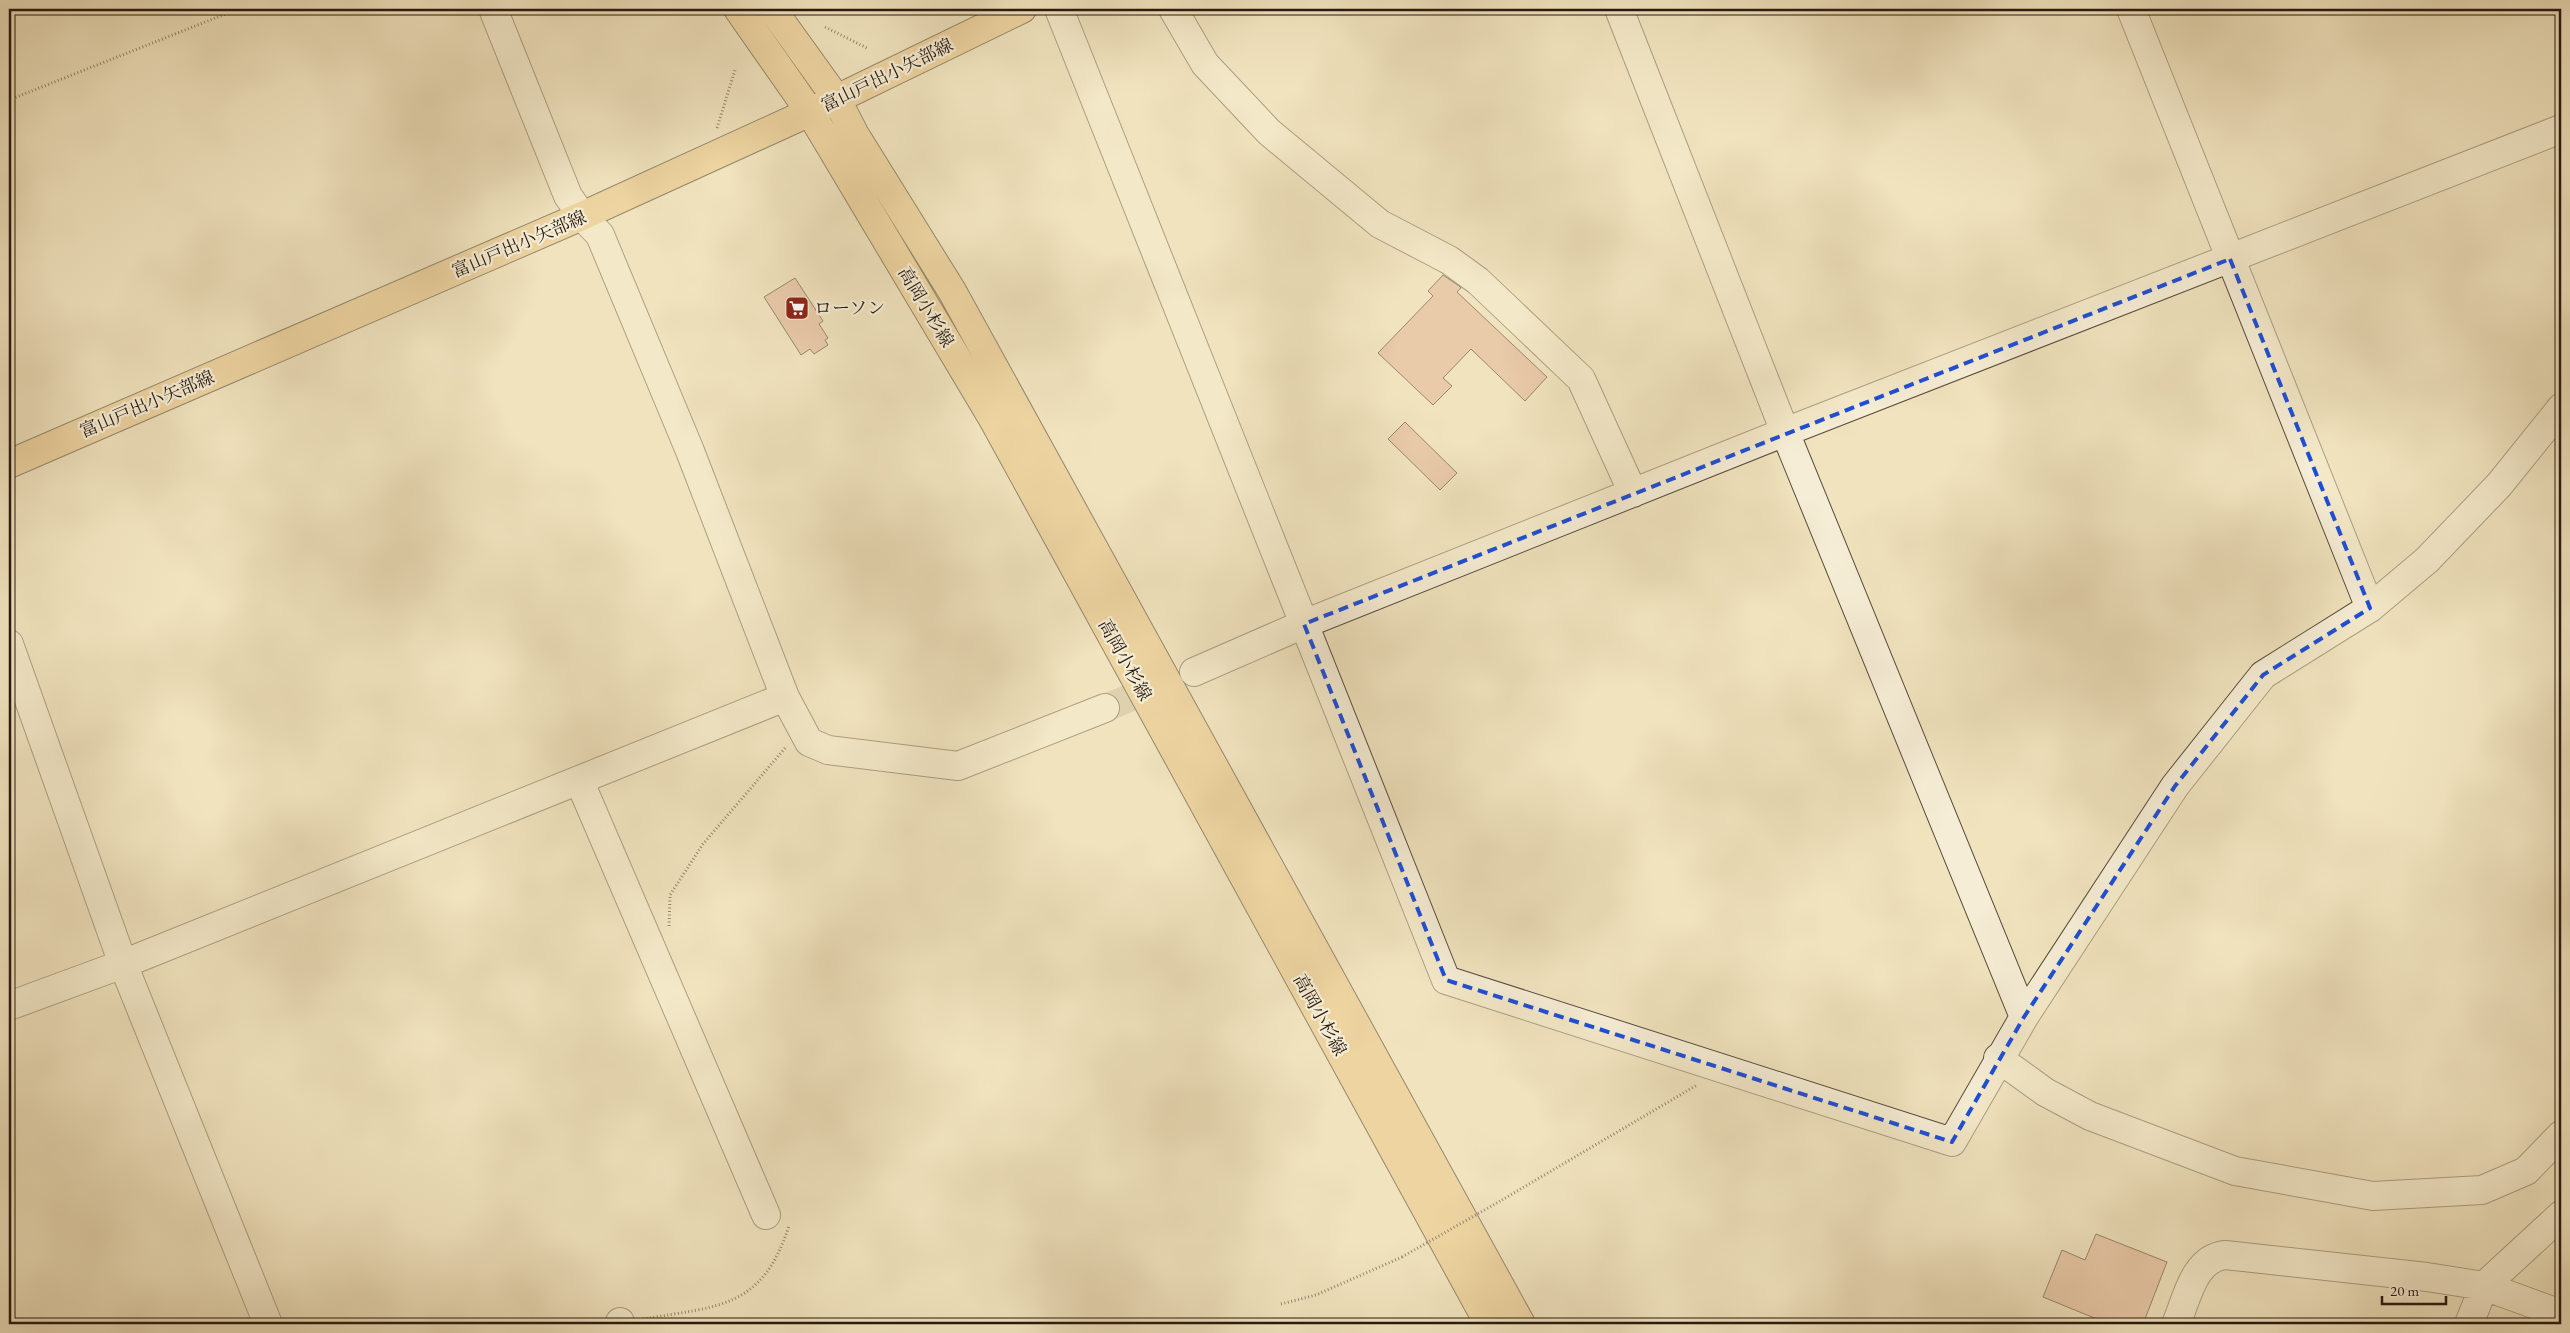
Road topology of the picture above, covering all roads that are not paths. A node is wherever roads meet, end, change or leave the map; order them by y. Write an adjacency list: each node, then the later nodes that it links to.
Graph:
1 (492, 9): 12 (street)
2 (738, 9): 10 (main road, 高岡小杉線)
3 (772, 9): 9 (main road, 高岡小杉線)
4 (1022, 9): 9 (main road, 富山戸出小矢部線)
5 (1059, 9): 19 (street)
6 (1173, 9): 17 (street)
7 (1619, 9): 15 (street)
8 (2131, 9): 13 (street)
9 (836, 98): 10 (main road, 富山戸出小矢部線); 36 (main road, 高岡小杉線)
10 (810, 112): 12 (main road, 富山戸出小矢部線); 35 (main road, 高岡小杉線)
11 (2561, 129): 13 (street)
12 (582, 216): 16 (main road, 富山戸出小矢部線); 22 (street)
13 (2230, 260): 15 (street); 18 (street)
14 (2561, 408): 18 (street)
15 (1785, 432): 17 (street); 27 (street)
16 (9, 464)
17 (1633, 493): 19 (street)
18 (2370, 608): 27 (street)
19 (1304, 624): 21 (street); 28 (street)
20 (9, 644): 25 (street)
21 (1194, 672)
22 (785, 697): 23 (street); 24 (street)
23 (1105, 708)
24 (579, 780): 25 (street); 30 (street)
25 (123, 964): 26 (street); 34 (street)
26 (9, 1006)
27 (2024, 1017): 28 (street)
28 (1998, 1058): 29 (street)
29 (2561, 1135)
30 (766, 1215)
31 (2561, 1215): 32 (street)
32 (2484, 1286): 33 (street); 37 (street); 38 (street)
33 (2561, 1314)
34 (268, 1324)
35 (1489, 1324)
36 (1521, 1324)
37 (2176, 1324)
38 (2469, 1324)

